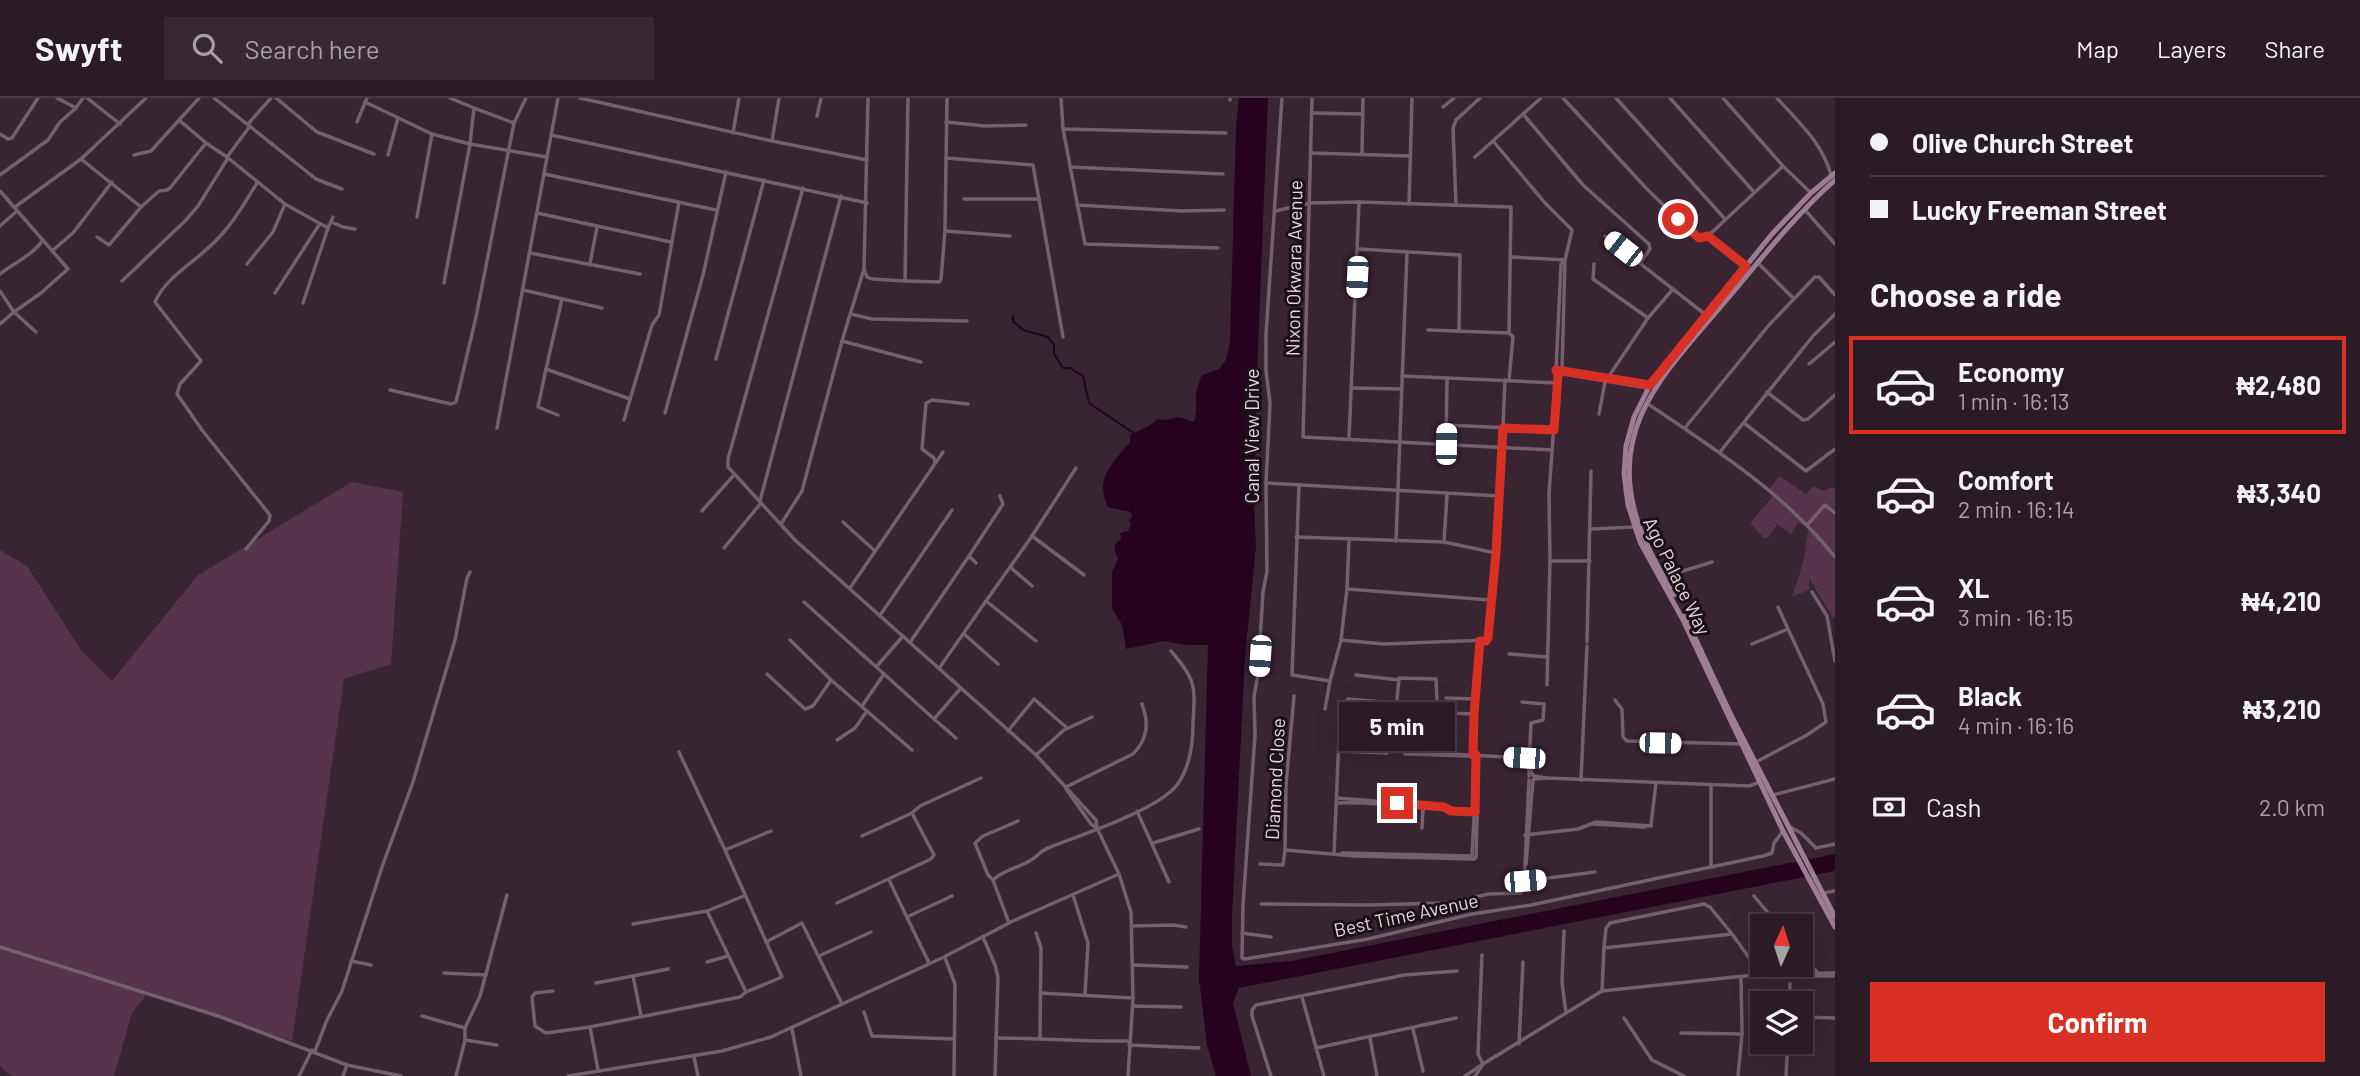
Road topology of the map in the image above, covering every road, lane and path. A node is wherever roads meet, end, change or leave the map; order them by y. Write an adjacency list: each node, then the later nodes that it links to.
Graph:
1 (38, 98): 50 (street)
2 (57, 98): 33 (street)
3 (85, 98): 33 (street); 44 (street)
4 (146, 98): 44 (street)
5 (199, 98): 40 (street)
6 (214, 98): 45 (street)
7 (275, 98): 45 (street); 59 (street)
8 (450, 98): 34 (street)
9 (526, 98): 42 (street)
10 (558, 98): 52 (street)
11 (580, 98): 48 (street)
12 (739, 98): 48 (street)
13 (779, 98): 53 (street)
14 (821, 98): 38 (street)
15 (868, 98): 69 (street)
16 (908, 98): 137 (street)
17 (947, 98): 43 (street)
18 (1061, 98): 47 (street)
19 (1282, 98): 101 (street, Canal View Drive)
20 (1312, 98): 35 (street, Nixon Okwara Avenue)
21 (1363, 98): 36 (street)
22 (1412, 98): 63 (street)
23 (1454, 98): 32 (street)
24 (1541, 98): 37 (street)
25 (1563, 98): 114 (street)
26 (1616, 98): 104 (street)
27 (1670, 98): 83 (street)
28 (1723, 98): 70 (street)
29 (1777, 98): 76 (street)
30 (1478, 99): 95 (street)
31 (366, 100): 39 (street); 41 (street)
32 (1443, 107)
33 (76, 108): 75 (street)
34 (474, 108): 42 (street); 56 (street)
35 (1312, 113): 36 (street); 58 (street, Nixon Okwara Avenue)
36 (1362, 114): 60 (street)
37 (1523, 114): 54 (street); 127 (street)
38 (817, 116)
39 (398, 118): 51 (street); 62 (street)
40 (179, 120): 55 (street); 61 (street)
41 (357, 122)
42 (514, 122): 57 (street)
43 (946, 122): 46 (street); 67 (street)
44 (120, 124): 68 (street)
45 (249, 125): 64 (street); 81 (street)
46 (1026, 125)
47 (1063, 128): 49 (street); 71 (street)
48 (733, 133): 53 (street)
49 (1226, 133)
50 (0, 134)
51 (432, 134): 56 (street); 103 (street)
52 (551, 135): 65 (street); 72 (street)
53 (772, 141): 69 (street)
54 (1493, 141): 66 (street); 126 (street)
55 (206, 143): 64 (street); 96 (street)
56 (470, 144): 57 (street); 138 (street)
57 (508, 150): 65 (street); 175 (street)
58 (1311, 153): 60 (street); 91 (street, Nixon Okwara Avenue)
59 (374, 154)
60 (1362, 154): 63 (street)
61 (134, 155)
62 (388, 155)
63 (1410, 156): 93 (street)
64 (228, 157): 79 (street); 136 (street)
65 (547, 157): 73 (street)
66 (1475, 157)
67 (946, 158): 87 (street); 111 (street)
68 (81, 159): 78 (street); 97 (street)
69 (867, 160): 90 (street)
70 (1783, 166): 83 (street); 84 (street)
71 (1070, 167): 74 (street); 94 (street)
72 (726, 172): 77 (street); 98 (street)
73 (544, 174): 88 (street); 102 (street)
74 (1223, 174)
75 (0, 175)
76 (1834, 179): 84 (main road, Ago Palace Way); 100 (main road, Ago Palace Way)
77 (764, 180): 80 (street); 162 (street)
78 (112, 182): 96 (street); 122 (street)
79 (257, 183): 92 (street); 224 (street)
80 (803, 188): 85 (street); 202 (street)
81 (342, 189)
82 (0, 191): 97 (street)
83 (1754, 192): 104 (street)
84 (1811, 193): 110 (main road, Ago Palace Way)
85 (841, 196): 90 (street); 209 (street)
86 (964, 199): 87 (street)
87 (1039, 199): 159 (street)
88 (679, 202): 98 (street); 118 (street)
89 (1359, 202): 91 (street); 93 (street); 121 (street)
90 (867, 203): 133 (street)
91 (1310, 203): 101 (street); 191 (street, Nixon Okwara Avenue)
92 (285, 204): 105 (street); 129 (street)
93 (1409, 204): 95 (street)
94 (1077, 205): 99 (street); 120 (street)
95 (1456, 205): 125 (street)
96 (141, 207): 116 (street)
97 (16, 209): 106 (street); 117 (street)
98 (716, 210): 181 (street)
99 (1224, 210)
100 (1805, 210): 115 (main road, Ago Palace Way); 119 (street)
101 (1275, 211): 203 (street, Canal View Drive)
102 (537, 213): 107 (street); 124 (street)
103 (417, 217)
104 (1725, 219): 114 (street)
105 (319, 225): 108 (street); 142 (street)
106 (0, 226)
107 (597, 227): 118 (street); 130 (street)
108 (328, 228): 109 (street); 146 (street)
109 (355, 229)
110 (1776, 229): 115 (main road); 132 (main road, Ago Palace Way)
111 (945, 231): 112 (street); 137 (street)
112 (1010, 236)
113 (1605, 236): 127 (street)
114 (1708, 236): 132 (street)
115 (1781, 236): 128 (main road, Ago Palace Way)
116 (97, 237)
117 (43, 240): 122 (street); 134 (street)
118 (671, 242): 178 (street)
119 (1835, 244)
120 (1218, 248)
121 (1359, 250): 123 (street); 173 (street)
122 (52, 251): 148 (street)
123 (1407, 252): 156 (street); 167 (street)
124 (530, 253): 130 (street); 140 (street)
125 (1511, 257): 126 (street); 158 (street)
126 (1565, 260): 166 (street)
127 (1640, 263): 139 (street)
128 (1758, 263): 144 (street); 179 (main road, Ago Palace Way)
129 (247, 264)
130 (590, 264): 135 (street)
131 (1594, 264): 152 (street)
132 (1746, 266): 151 (main road, Ago Palace Way)
133 (864, 269): 137 (street); 149 (street)
134 (0, 274)
135 (640, 274)
136 (122, 281)
137 (905, 281)
138 (444, 283)
139 (1673, 289): 151 (street); 152 (street)
140 (522, 290): 145 (street); 187 (street)
141 (0, 291): 148 (street)
142 (275, 293)
143 (1835, 295): 144 (street)
144 (1793, 298): 189 (street)
145 (562, 299): 147 (street); 165 (street)
146 (303, 303)
147 (603, 308)
148 (14, 312): 154 (street); 157 (street)
149 (851, 314): 153 (street); 160 (street)
150 (1835, 314): 176 (street)
151 (1706, 315): 172 (main road, Ago Palace Way)
152 (1648, 318): 170 (street)
153 (967, 321)
154 (0, 324)
155 (1428, 330): 156 (street)
156 (1459, 330): 158 (street)
157 (36, 332)
158 (1509, 332): 169 (street)
159 (1063, 337)
160 (842, 341): 163 (street); 214 (street)
161 (1835, 342): 164 (street)
162 (716, 359)
163 (921, 362)
164 (1809, 364)
165 (546, 369): 178 (street); 183 (street)
166 (1559, 372): 170 (street); 171 (street)
167 (1402, 376): 168 (street); 174 (street)
168 (1447, 378): 169 (street); 186 (street)
169 (1507, 380): 171 (street); 188 (street)
170 (1606, 380): 172 (street); 182 (street)
171 (1557, 383): 190 (street)
172 (1649, 386): 216 (main road, Ago Palace Way)
173 (1353, 388): 174 (street); 191 (street)
174 (1402, 389): 192 (street)
175 (390, 390)
176 (1767, 392): 177 (street); 185 (street)
177 (1835, 395)
178 (630, 398): 184 (street)
179 (1646, 403): 189 (street); 236 (main road, Ago Palace Way)
180 (968, 404): 199 (street)
181 (665, 414)
182 (1599, 414)
183 (558, 415)
184 (624, 420)
185 (1744, 423): 196 (street); 198 (street)
186 (1446, 425): 188 (street); 193 (street)
187 (497, 428)
188 (1503, 428): 190 (street); 194 (street)
189 (1685, 429): 198 (street)
190 (1554, 430): 195 (street)
191 (1349, 439): 192 (street)
192 (1401, 441): 193 (street); 205 (street)
193 (1446, 444): 194 (street)
194 (1502, 447): 195 (street); 208 (street)
195 (1552, 450): 229 (street)
196 (1834, 451)
197 (943, 452): 199 (street)
198 (1720, 452): 215 (street)
199 (935, 463): 225 (street)
200 (1076, 468): 218 (street)
201 (1591, 471): 217 (street)
202 (734, 475): 209 (street); 211 (street)
203 (1265, 482): 204 (street); 298 (street, Canal View Drive)
204 (1299, 485): 205 (street); 219 (street)
205 (1399, 491): 206 (street); 221 (street)
206 (1447, 494): 208 (street); 222 (street)
207 (1000, 496): 227 (street)
208 (1500, 496): 226 (street)
209 (761, 502): 214 (street); 223 (street)
210 (952, 510): 245 (street)
211 (702, 511)
212 (1835, 513): 215 (street)
213 (842, 522): 225 (street)
214 (781, 524): 238 (street)
215 (1808, 524): 228 (street)
216 (1634, 527): 217 (street); 289 (main road, Ago Palace Way)
217 (1591, 529): 230 (street)
218 (1032, 536): 233 (street); 235 (street)
219 (1296, 537): 220 (street); 267 (street)
220 (1349, 540): 221 (street); 239 (street)
221 (1396, 541): 222 (street)
222 (1444, 542): 226 (street)
223 (724, 548)
224 (246, 549)
225 (875, 551): 238 (street)
226 (1496, 553): 241 (street)
227 (969, 556): 232 (street); 251 (street)
228 (1835, 557)
229 (1550, 561): 230 (street); 257 (street)
230 (1590, 561): 302 (street)
231 (1712, 562): 236 (street)
232 (976, 563)
233 (1010, 567): 237 (street); 242 (street)
234 (470, 572): 371 (street)
235 (1084, 575)
236 (1664, 577): 296 (main road, Ago Palace Way)
237 (1032, 586)
238 (850, 588): 245 (street)
239 (1347, 589): 241 (street); 250 (street)
240 (1812, 592): 258 (street)
241 (1490, 600): 253 (street)
242 (986, 601): 247 (street); 252 (street)
243 (804, 602): 260 (street)
244 (1778, 607): 246 (street)
245 (881, 614): 248 (street)
246 (1788, 629): 254 (street); 296 (street)
247 (964, 634): 259 (street); 261 (street)
248 (903, 635): 251 (street); 260 (street)
249 (790, 640): 265 (street)
250 (1341, 640): 253 (street); 267 (street)
251 (911, 641): 261 (street)
252 (1036, 641)
253 (1480, 641): 272 (street)
254 (1752, 644)
255 (1171, 651): 310 (street)
256 (1509, 654): 257 (street)
257 (1547, 657): 268 (street)
258 (1835, 661)
259 (998, 664)
260 (877, 666): 263 (street)
261 (940, 667): 269 (street)
262 (767, 674): 265 (street)
263 (884, 674): 278 (street); 284 (street)
264 (1356, 675): 266 (street)
265 (831, 680): 278 (street)
266 (1399, 680): 274 (street); 276 (street)
267 (1329, 681): 279 (street)
268 (1546, 685)
269 (961, 688): 284 (street); 286 (street)
270 (1294, 696): 326 (street, Diamond Close)
271 (1446, 698): 272 (street)
272 (1475, 699): 282 (street)
273 (1615, 700): 289 (street)
274 (1437, 701)
275 (1522, 702): 297 (street)
276 (1395, 703): 290 (street); 293 (street)
277 (1142, 704): 306 (street)
278 (862, 706): 280 (street)
279 (1325, 709)
280 (867, 711): 288 (street); 291 (street)
281 (1445, 713): 282 (street)
282 (1474, 714): 295 (street)
283 (1092, 717): 285 (street)
284 (934, 719): 287 (street)
285 (1067, 728): 286 (street); 294 (street)
286 (1008, 731): 294 (street)
287 (956, 738)
288 (837, 740)
289 (1742, 744): 303 (main road, Ago Palace Way)
290 (1339, 749): 293 (street); 308 (street)
291 (912, 750)
292 (679, 752): 325 (street)
293 (1392, 752): 295 (street)
294 (1036, 755): 306 (street)
295 (1474, 755): 297 (street); 312 (street)
296 (1756, 762): 307 (main road, Ago Palace Way)
297 (1529, 763): 299 (street)
298 (1251, 773): 359 (street, Best Time Avenue)
299 (1532, 777): 302 (street); 321 (street)
300 (981, 779): 313 (street)
301 (1835, 779): 307 (street)
302 (1581, 781): 304 (street)
303 (1760, 782): 305 (street); 320 (main road, Ago Palace Way)
304 (1656, 783): 305 (street); 321 (street)
305 (1711, 785): 329 (street)
306 (1066, 787): 316 (street)
307 (1773, 795): 315 (main road, Ago Palace Way)
308 (1336, 801): 309 (street); 311 (street); 327 (street)
309 (1423, 808): 311 (street); 317 (street)
310 (1137, 811): 316 (street); 323 (street)
311 (1451, 811): 312 (street)
312 (1476, 812): 327 (street, Diamond Close)
313 (912, 813): 322 (street); 332 (street)
314 (1018, 821): 333 (street)
315 (1790, 827): 324 (street); 336 (main road, Ago Palace Way)
316 (1097, 828): 331 (street); 333 (street)
317 (1422, 828)
318 (1199, 829): 323 (street)
319 (771, 831): 325 (street)
320 (1783, 831): 329 (street, Best Time Avenue); 336 (main road, Ago Palace Way)
321 (1527, 835): 334 (street)
322 (862, 836)
323 (1153, 843): 335 (street)
324 (1835, 844)
325 (725, 850): 341 (street)
326 (1285, 850): 327 (street, Diamond Close); 328 (street)
327 (1334, 854)
328 (1260, 864)
329 (1711, 866): 359 (street, Best Time Avenue)
330 (1595, 873): 334 (street)
331 (1119, 874): 340 (street); 353 (street)
332 (889, 880): 344 (street); 350 (street)
333 (993, 880): 351 (street)
334 (1525, 881): 345 (street)
335 (1169, 882)
336 (1816, 885): 338 (main road); 346 (main road)
337 (1835, 891): 338 (street)
338 (1824, 894): 346 (main road)
339 (507, 895): 382 (street)
340 (1073, 895): 351 (street); 396 (street)
341 (745, 896): 347 (street); 363 (street)
342 (952, 896): 350 (street)
343 (1754, 896): 348 (street)
344 (837, 903)
345 (1261, 904)
346 (1826, 904): 349 (main road); 355 (main road)
347 (707, 911): 352 (street); 367 (street)
348 (1769, 914)
349 (1835, 916)
350 (907, 917): 374 (street)
351 (1009, 923): 362 (street)
352 (633, 924)
353 (1132, 926): 354 (street); 376 (street)
354 (1186, 927)
355 (1835, 927)
356 (1564, 931): 403 (street)
357 (871, 932): 368 (street)
358 (1036, 933): 395 (street)
359 (1242, 933): 361 (street)
360 (1732, 934): 365 (street); 365 (street); 370 (street)
361 (1271, 936)
362 (983, 937): 369 (street); 416 (street)
363 (766, 942): 368 (street); 394 (street)
364 (0, 947): 426 (street)
365 (1604, 948): 392 (street)
366 (1482, 955): 429 (street)
367 (728, 956): 372 (street); 394 (street)
368 (819, 956): 399 (street)
369 (944, 957): 374 (street); 419 (street)
370 (1750, 959)
371 (351, 961): 375 (street); 426 (street)
372 (707, 962)
373 (1523, 962): 422 (street)
374 (930, 964): 399 (street)
375 (371, 965)
376 (1133, 965): 377 (street); 398 (street)
377 (1187, 967)
378 (1813, 967): 384 (street)
379 (668, 969): 386 (street)
380 (1458, 971): 397 (street)
381 (444, 973): 382 (street)
382 (486, 975): 411 (street)
383 (1813, 975): 384 (street)
384 (1819, 975): 385 (street)
385 (1835, 975)
386 (633, 976): 389 (street); 405 (street)
387 (1741, 977): 388 (street); 392 (street); 415 (street)
388 (1750, 977)
389 (596, 983)
390 (1790, 984): 393 (street)
391 (553, 991): 410 (street)
392 (1602, 991): 403 (street)
393 (1790, 991)
394 (746, 992): 405 (street)
395 (1040, 993): 396 (street); 417 (street)
396 (1085, 995): 398 (street)
397 (1302, 997): 425 (street); 444 (street)
398 (1133, 998): 400 (street)
399 (842, 1004): 413 (street)
400 (1133, 1006): 401 (street); 421 (street)
401 (1181, 1006)
402 (864, 1012): 419 (street)
403 (1566, 1013): 422 (street)
404 (422, 1016): 411 (street)
405 (641, 1016): 410 (street)
406 (1813, 1017): 409 (street)
407 (1456, 1018): 412 (street)
408 (1624, 1018): 449 (street)
409 (1835, 1018)
410 (590, 1027): 431 (street)
411 (465, 1028): 420 (street)
412 (1413, 1028): 418 (street); 432 (street)
413 (792, 1029): 428 (street); 440 (street)
414 (1681, 1033): 415 (street)
415 (1742, 1034): 450 (street)
416 (996, 1038): 417 (street); 442 (street)
417 (1040, 1038): 421 (street)
418 (1370, 1038): 425 (street); 446 (street)
419 (954, 1039): 441 (street)
420 (465, 1040): 423 (street); 437 (street)
421 (1129, 1043): 424 (street); 443 (street)
422 (1519, 1044): 429 (street)
423 (497, 1045)
424 (1199, 1048)
425 (1317, 1048): 445 (street)
426 (314, 1051): 430 (street); 434 (street)
427 (1787, 1054): 451 (street)
428 (694, 1056): 431 (street); 439 (street)
429 (1483, 1064): 447 (street); 448 (street)
430 (347, 1065): 433 (street); 435 (street)
431 (598, 1070): 438 (street)
432 (1423, 1071)
433 (388, 1074): 436 (street)
434 (299, 1076)
435 (343, 1076)
436 (401, 1076)
437 (456, 1076)
438 (568, 1076)
439 (698, 1076)
440 (801, 1076)
441 (954, 1076)
442 (995, 1076)
443 (1128, 1076)
444 (1271, 1076)
445 (1324, 1076)
446 (1377, 1076)
447 (1465, 1076)
448 (1475, 1076)
449 (1684, 1076)
450 (1738, 1076)
451 (1786, 1076)

